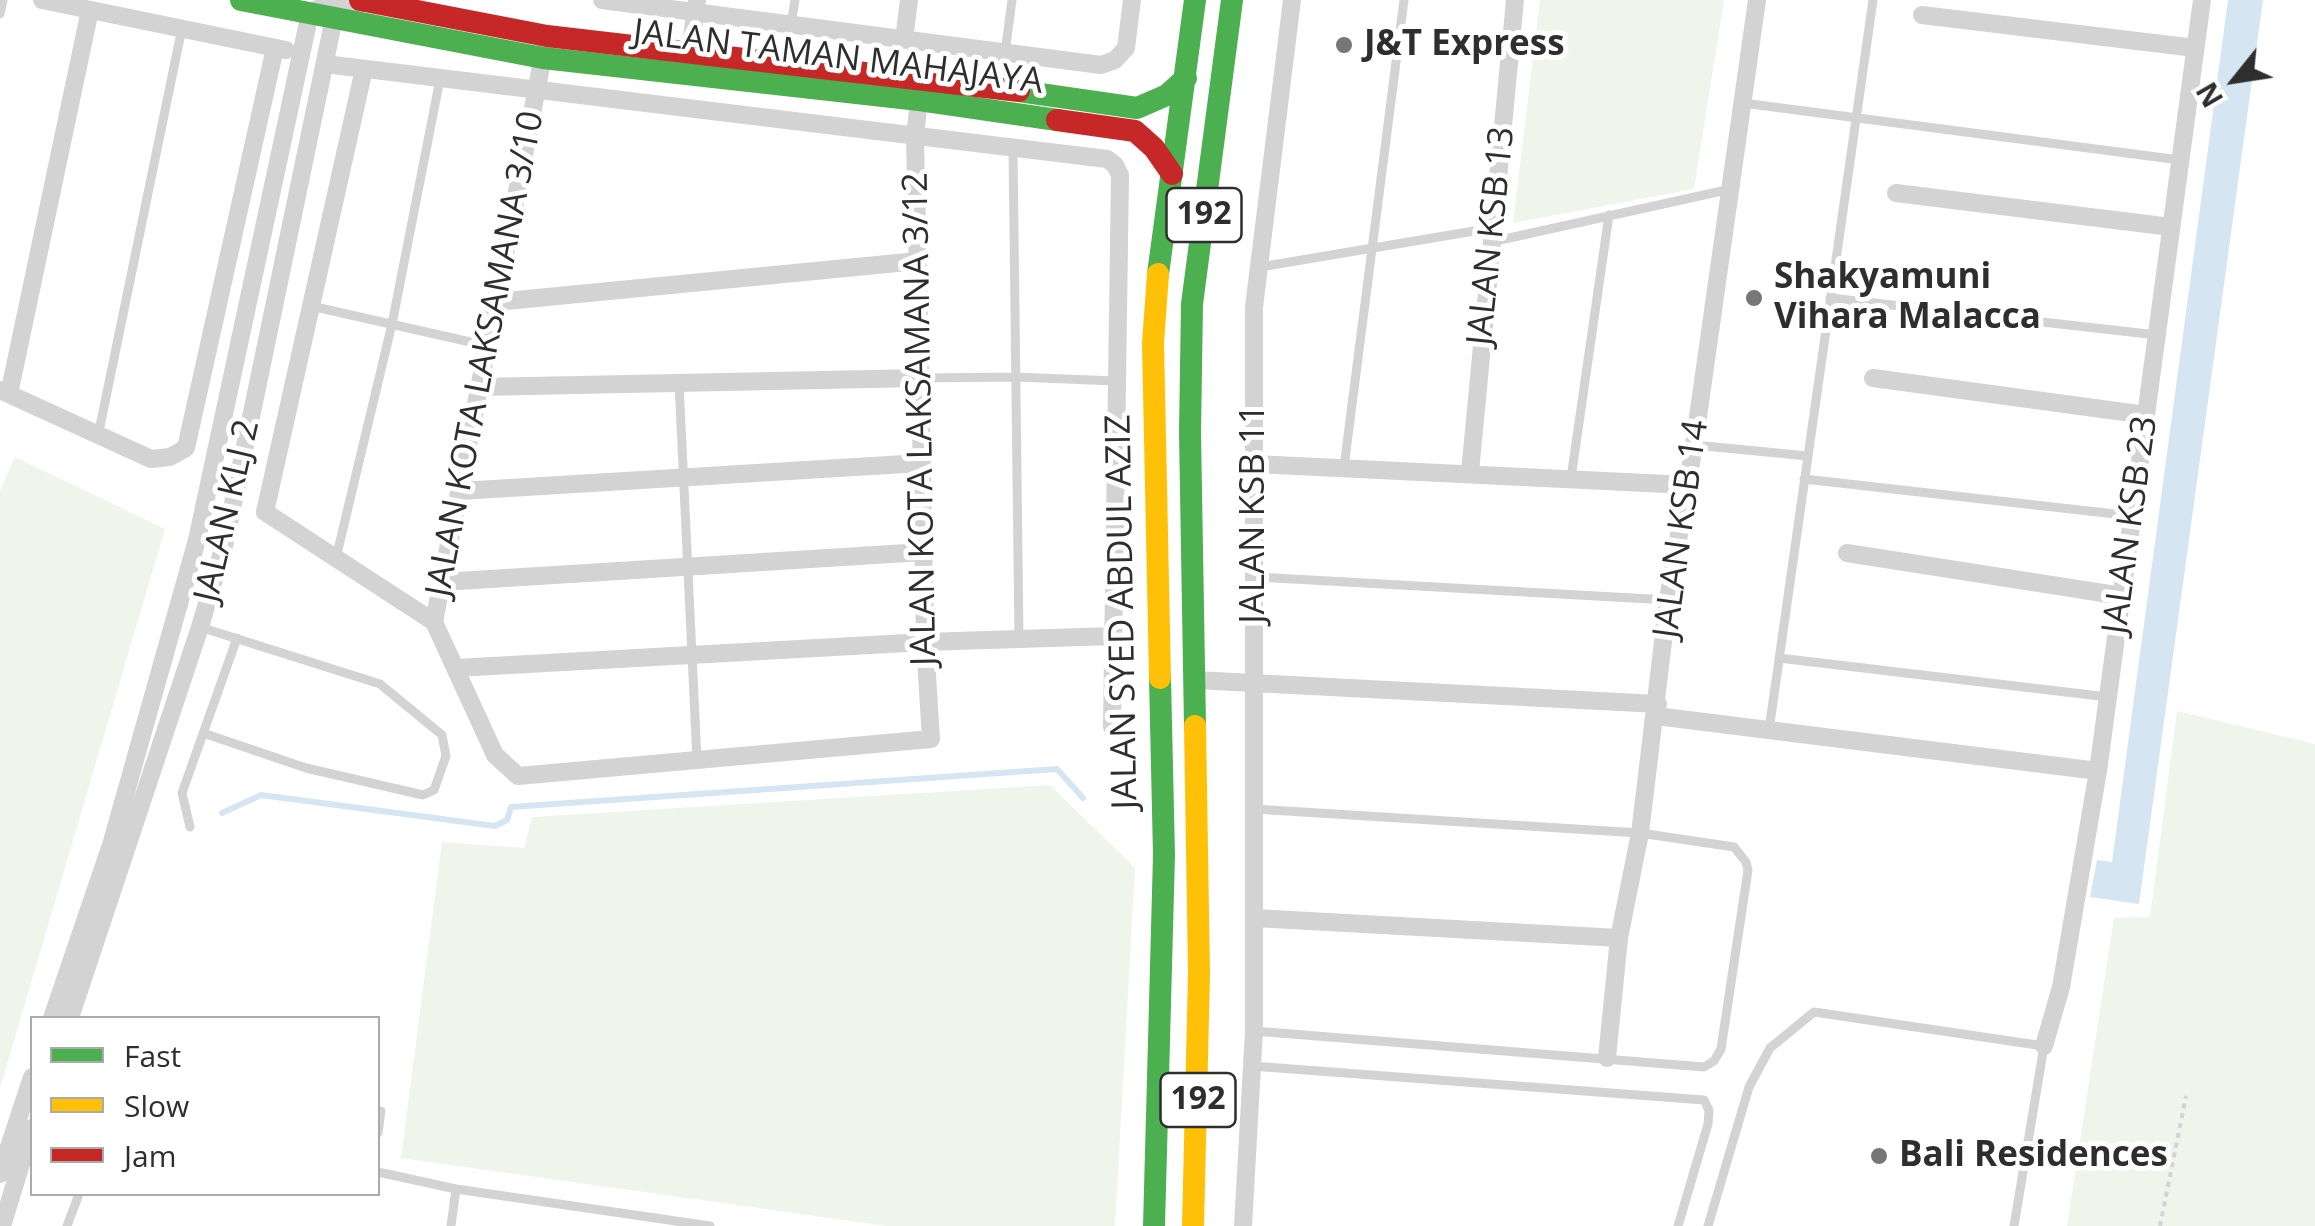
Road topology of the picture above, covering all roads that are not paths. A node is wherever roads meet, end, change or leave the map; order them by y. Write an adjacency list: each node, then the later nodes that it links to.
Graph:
1 (4, 0): 21 (lane)
2 (42, 0): 20 (street)
3 (241, 0): 19 (main road, JALAN TAMAN MAHAJAYA)
4 (602, 0): 18 (street)
5 (794, 0): 23 (lane)
6 (909, 0): 25 (street)
7 (1012, 0): 29 (lane)
8 (1132, 0): 29 (street)
9 (1195, 0): 35 (main road, JALAN SYED ABDUL AZIZ / 192)
10 (1232, 0): 96 (main road, JALAN SYED ABDUL AZIZ / 192)
11 (1292, 0): 51 (street, JALAN KSB 11)
12 (1404, 0): 49 (lane)
13 (1514, 0): 48 (street, JALAN KSB 13)
14 (1757, 0): 38 (street, JALAN KSB 14)
15 (1873, 0): 39 (lane)
16 (2202, 0): 28 (street, JALAN KSB 23)
17 (367, 1): 19 (street); 26 (main road, JALAN TAMAN MAHAJAYA)
18 (696, 6): 23 (street); 31 (street)
19 (320, 9): 26 (main road, JALAN TAMAN MAHAJAYA); 30 (street, JALAN KLJ 2); 32 (street, JALAN KLJ 2)
20 (90, 10): 24 (street); 64 (street)
21 (0, 14)
22 (1922, 15): 28 (street)
23 (792, 25): 25 (street)
24 (182, 28): 27 (street); 66 (lane)
25 (904, 40): 29 (street)
26 (545, 47): 31 (main road, JALAN TAMAN MAHAJAYA); 36 (street, JALAN KOTA LAKSAMANA 3/10)
27 (276, 48): 30 (street); 66 (street)
28 (2195, 48): 42 (street, JALAN KSB 23)
29 (1005, 52)
30 (303, 54): 109 (street, JALAN KLJ 2)
31 (688, 63): 35 (main road, JALAN TAMAN MAHAJAYA); 37 (main road, JALAN TAMAN MAHAJAYA)
32 (324, 64): 33 (street); 88 (street, JALAN KLJ 2)
33 (364, 69): 34 (street); 54 (street)
34 (440, 78): 36 (street); 55 (lane)
35 (1186, 78): 43 (main road, JALAN SYED ABDUL AZIZ / 192)
36 (537, 91): 40 (street); 53 (street, JALAN KOTA LAKSAMANA 3/10)
37 (918, 100): 40 (street, JALAN KOTA LAKSAMANA 3/12); 43 (main road, JALAN TAMAN MAHAJAYA)
38 (1742, 104): 39 (lane); 44 (street, JALAN KSB 14)
39 (1856, 117): 42 (lane); 52 (lane)
40 (915, 137): 41 (street); 50 (street, JALAN KOTA LAKSAMANA 3/12)
41 (1013, 150): 58 (lane); 61 (street)
42 (2180, 160): 47 (street, JALAN KSB 23)
43 (1172, 174): 130 (main road, JALAN SYED ABDUL AZIZ / 192)
44 (1731, 188): 46 (lane); 67 (street, JALAN KSB 14)
45 (1896, 193): 47 (street)
46 (1609, 215): 48 (lane); 74 (lane)
47 (2172, 227): 56 (street, JALAN KSB 23)
48 (1493, 235): 49 (lane); 72 (street, JALAN KSB 13)
49 (1372, 246): 51 (lane); 71 (lane)
50 (918, 261): 53 (street); 59 (street, JALAN KOTA LAKSAMANA 3/12)
51 (1258, 268): 70 (street, JALAN KSB 11)
52 (1830, 298): 56 (lane); 68 (lane)
53 (496, 302): 57 (street, JALAN KOTA LAKSAMANA 3/10)
54 (311, 306): 55 (lane); 81 (street)
55 (392, 324): 57 (lane); 81 (lane)
56 (2157, 335): 65 (street, JALAN KSB 23)
57 (488, 346): 63 (street, JALAN KOTA LAKSAMANA 3/10)
58 (1016, 377): 59 (lane); 61 (lane); 91 (lane)
59 (920, 378): 62 (street); 69 (street, JALAN KOTA LAKSAMANA 3/12)
60 (1874, 378): 65 (street)
61 (1116, 381): 89 (street)
62 (679, 383): 63 (street); 73 (lane)
63 (480, 387): 77 (street, JALAN KOTA LAKSAMANA 3/10)
64 (5, 392): 66 (street)
65 (2146, 415): 78 (street, JALAN KSB 23)
66 (98, 436)
67 (1694, 446): 68 (lane); 76 (street, JALAN KSB 14)
68 (1808, 456): 75 (lane)
69 (922, 463): 73 (street); 79 (street, JALAN KOTA LAKSAMANA 3/12)
70 (1255, 464): 71 (street); 83 (street, JALAN KSB 11)
71 (1344, 467): 72 (street)
72 (1470, 472): 74 (street)
73 (683, 478): 77 (street); 82 (lane)
74 (1571, 478): 76 (street)
75 (1804, 480): 78 (lane); 94 (lane)
76 (1687, 485): 86 (street, JALAN KSB 14)
77 (460, 492): 84 (street, JALAN KOTA LAKSAMANA 3/10)
78 (2133, 516): 85 (street, JALAN KSB 23)
79 (923, 552): 82 (street); 92 (street, JALAN KOTA LAKSAMANA 3/12)
80 (1847, 553): 85 (street)
81 (336, 558): 87 (street)
82 (687, 567): 84 (street); 93 (lane)
83 (1256, 577): 86 (lane); 97 (street, JALAN KSB 11)
84 (442, 582): 87 (street, JALAN KOTA LAKSAMANA 3/10)
85 (2122, 596): 98 (street, JALAN KSB 23)
86 (1668, 600): 99 (street, JALAN KSB 14)
87 (434, 622): 95 (street, JALAN KOTA LAKSAMANA 3/10)
88 (200, 627): 90 (lane); 109 (street, JALAN KLJ 2)
89 (1114, 636): 91 (street); 100 (street)
90 (237, 638): 102 (lane); 102 (lane)
91 (1019, 639): 92 (street)
92 (925, 642): 93 (street); 103 (street, JALAN KOTA LAKSAMANA 3/12)
93 (691, 655): 95 (street); 104 (lane)
94 (1779, 658): 98 (lane); 101 (lane)
95 (456, 668): 104 (street, JALAN KOTA LAKSAMANA 3/10)
96 (1195, 680): 97 (street); 131 (main road, JALAN SYED ABDUL AZIZ / 192)
97 (1253, 682): 99 (street); 106 (street, JALAN KSB 11)
98 (2108, 697): 105 (street, JALAN KSB 23)
99 (1657, 710): 101 (street); 108 (street, JALAN KSB 14)
100 (1112, 727)
101 (1768, 730): 105 (street)
102 (204, 733): 107 (lane)
103 (930, 739): 104 (street, JALAN KOTA LAKSAMANA 3/10)
104 (697, 760)
105 (2098, 771): 115 (street, JALAN KSB 23)
106 (1254, 809): 108 (lane); 110 (street, JALAN KSB 11)
107 (190, 827)
108 (1640, 833): 111 (street, JALAN KSB 14); 116 (lane)
109 (119, 848): 112 (street, JALAN KLJ 2); 113 (street, JALAN KLJ 2)
110 (1254, 918): 111 (street); 114 (street, JALAN KSB 11)
111 (1619, 938): 116 (street, JALAN KSB 14)
112 (53, 1016)
113 (71, 1016)
114 (1254, 1031): 116 (lane); 117 (street, JALAN KSB 11)
115 (2044, 1046): 134 (lane); 135 (lane)
116 (1606, 1058)
117 (1252, 1066): 132 (street, JALAN KSB 11); 133 (lane)
118 (30, 1083): 123 (street)
119 (381, 1111): 120 (lane)
120 (380, 1119)
121 (30, 1135): 126 (street)
122 (380, 1172): 124 (lane)
123 (0, 1174)
124 (456, 1189): 128 (lane); 129 (lane)
125 (78, 1196): 127 (lane)
126 (2, 1226)
127 (67, 1226)
128 (451, 1226)
129 (710, 1226)
130 (1154, 1226)
131 (1193, 1226)
132 (1243, 1226)
133 (1678, 1226)
134 (1708, 1226)
135 (2014, 1226)

